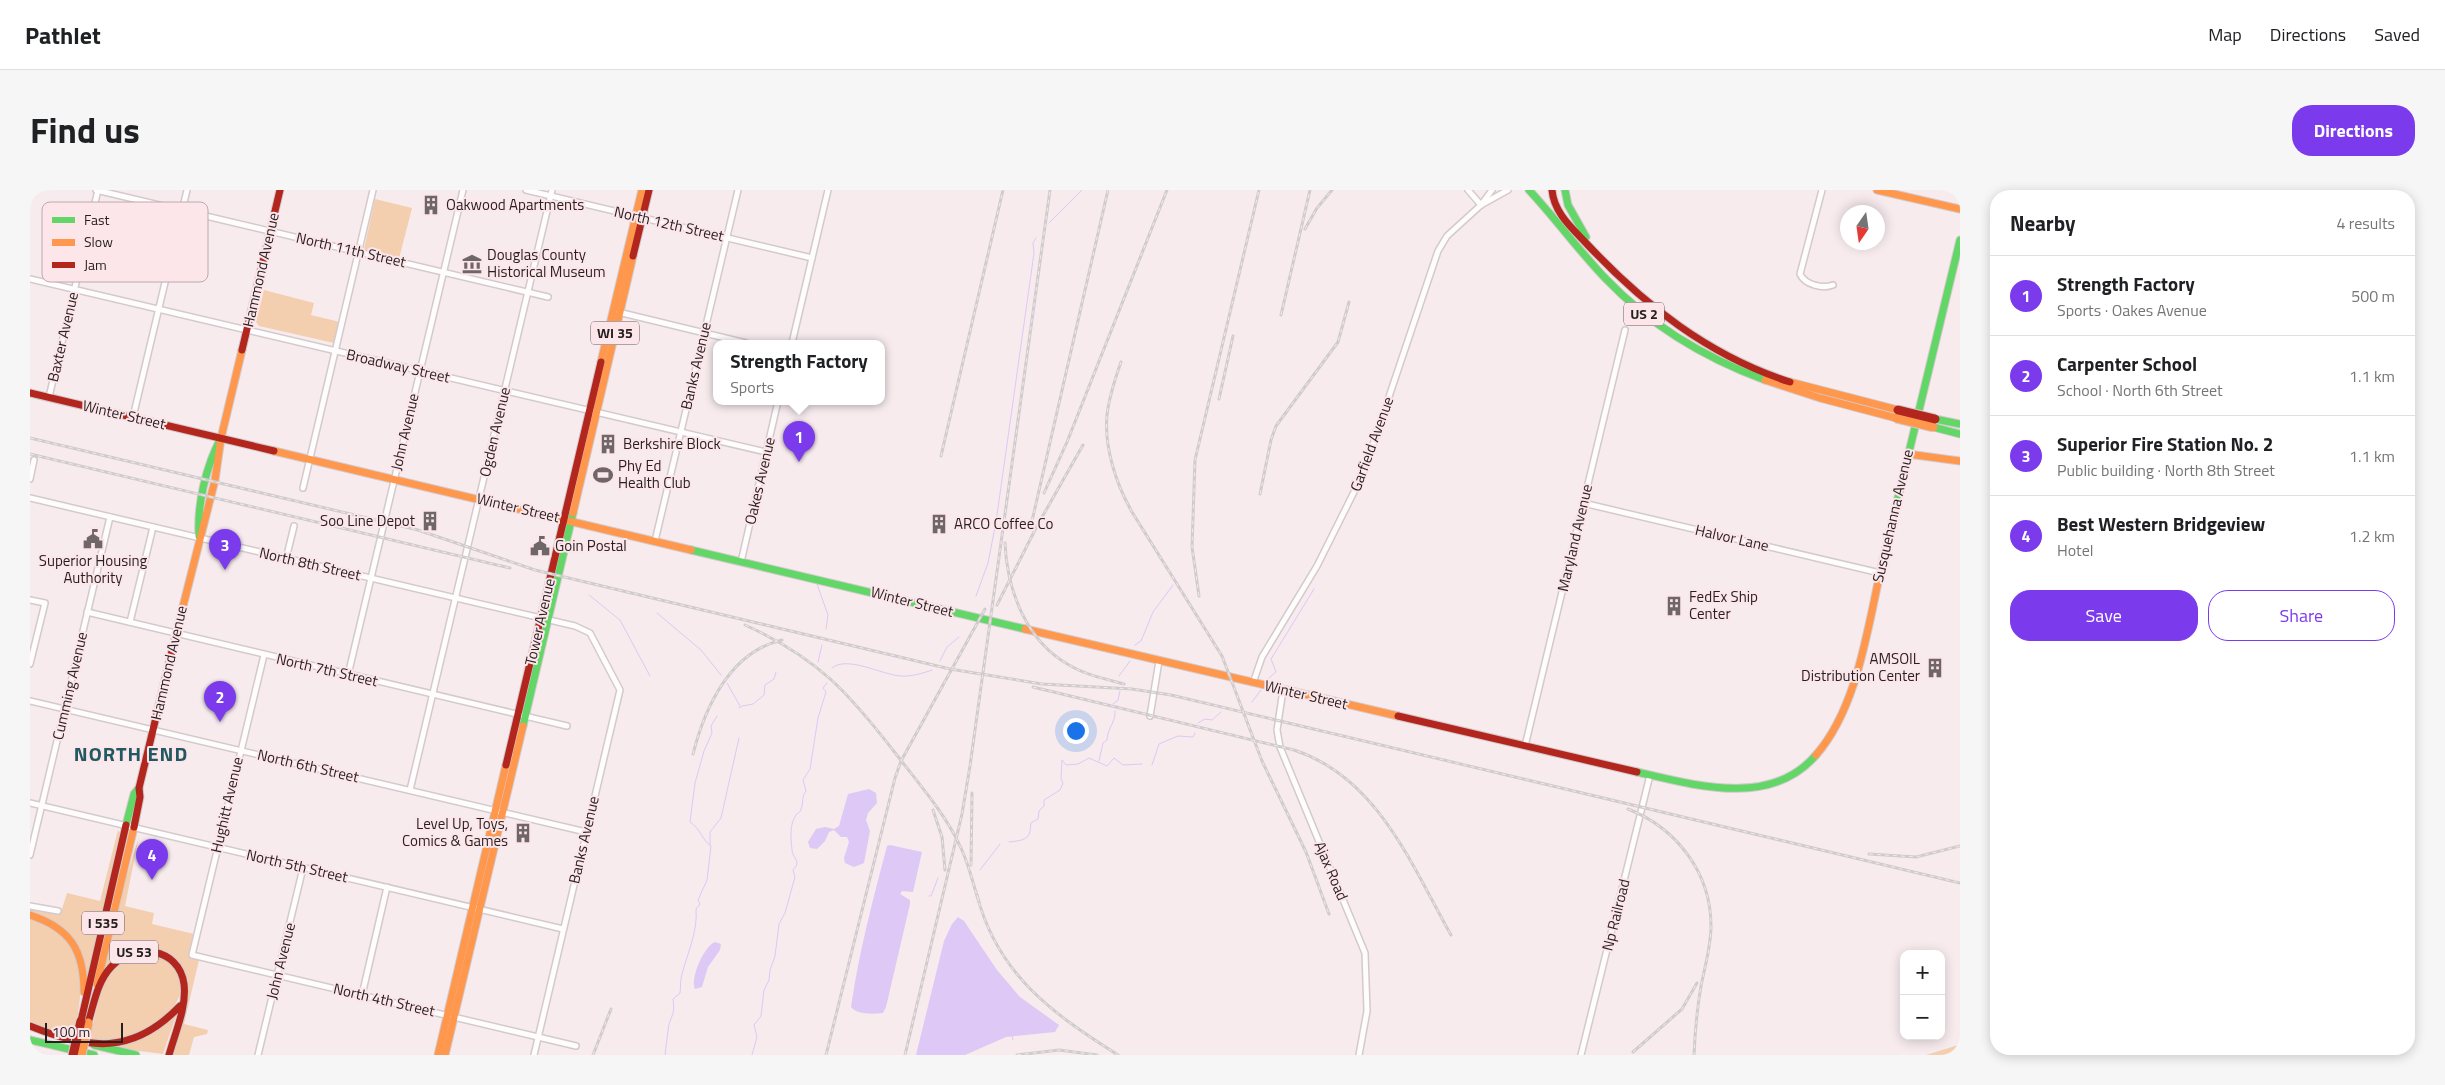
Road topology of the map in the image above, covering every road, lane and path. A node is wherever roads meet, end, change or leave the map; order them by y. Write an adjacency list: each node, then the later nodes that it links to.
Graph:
1 (98, 190): 20 (street, North 11th Street)
2 (280, 190): 25 (main road, Hammond Avenue)
3 (373, 190): 28 (street)
4 (463, 190): 31 (street, John Avenue)
5 (526, 190): 19 (street, North 12th Street)
6 (642, 190): 24 (main road, Tower Avenue / WI 35)
7 (649, 190): 24 (main road, Tower Avenue / WI 35)
8 (738, 190): 26 (street, Banks Avenue)
9 (828, 190): 30 (street)
10 (1468, 190): 21 (street)
11 (1492, 190): 21 (street, Garfield Avenue)
12 (1508, 190): 21 (street, Garfield Avenue)
13 (1528, 190): 14 (main road); 53 (main road, US 2)
14 (1542, 190)
15 (1552, 190): 29 (main road, US 2)
16 (1565, 190): 29 (main road)
17 (1822, 190): 35 (street)
18 (1883, 191): 22 (main road)
19 (551, 193): 24 (street, North 12th Street); 37 (street, Ogden Avenue)
20 (149, 202)
21 (1481, 205): 92 (street, Garfield Avenue)
22 (1960, 209)
23 (208, 216): 25 (street, North 11th Street)
24 (639, 218): 26 (street, North 12th Street); 40 (main road, Tower Avenue / WI 35)
25 (270, 231): 28 (street, North 11th Street); 41 (main road, Hammond Avenue)
26 (727, 238): 30 (street, North 12th Street); 43 (street, Banks Avenue)
27 (1960, 240): 61 (main road, Susquehanna Avenue)
28 (359, 252): 31 (street, North 11th Street); 46 (street)
29 (1598, 257): 53 (main road, US 2)
30 (812, 258): 45 (street)
31 (443, 272): 37 (street, North 11th Street); 47 (street, John Avenue)
32 (42, 282): 36 (street, Broadway Street)
33 (77, 282): 36 (street, Baxter Avenue)
34 (166, 282): 39 (street)
35 (1833, 285)
36 (75, 290): 39 (street, Broadway Street); 50 (street, Baxter Avenue)
37 (528, 292): 38 (street, North 11th Street); 48 (street, Ogden Avenue)
38 (548, 297)
39 (159, 310): 41 (street, Broadway Street); 54 (street)
40 (617, 312): 43 (street); 52 (main road, Tower Avenue / WI 35)
41 (247, 330): 46 (street, Broadway Street); 59 (main road, Hammond Avenue)
42 (1625, 330): 70 (street, Maryland Avenue)
43 (704, 333): 44 (street); 57 (street, Banks Avenue)
44 (733, 340)
45 (793, 340)
46 (336, 351): 47 (street, Broadway Street); 62 (street)
47 (420, 371): 48 (street, Broadway Street); 66 (street, John Avenue)
48 (504, 391): 52 (street, Broadway Street); 69 (street, Ogden Avenue)
49 (30, 393): 50 (main road, Winter Street)
50 (49, 397): 54 (main road, Winter Street)
51 (777, 405): 60 (street, Oakes Avenue)
52 (593, 412): 57 (street, Broadway Street); 72 (main road, Tower Avenue / WI 35)
53 (1897, 414): 55 (main road, US 2, bridge)
54 (133, 417): 59 (main road, Winter Street)
55 (1934, 423): 56 (main road, US 2); 58 (main road, US 2)
56 (1960, 424)
57 (681, 432): 60 (street, Broadway Street); 76 (street, Banks Avenue)
58 (1960, 434)
59 (221, 438): 62 (main road, Winter Street); 75 (main road, Hammond Avenue)
60 (766, 452): 78 (street, Oakes Avenue)
61 (1908, 454): 64 (main road); 79 (main road, Susquehanna Avenue)
62 (310, 459): 66 (main road, Winter Street); 67 (street)
63 (34, 460): 65 (street)
64 (1960, 461)
65 (30, 479)
66 (394, 479): 69 (main road, Winter Street); 80 (street, John Avenue)
67 (303, 488)
68 (30, 498): 71 (street, North 8th Street)
69 (479, 498): 72 (main road, Winter Street); 81 (street, Ogden Avenue)
70 (1583, 503): 79 (street, Halvor Lane); 101 (street, Maryland Avenue)
71 (110, 517): 74 (street, North 8th Street); 83 (street, Cumming Avenue)
72 (568, 519): 76 (main road, Winter Street); 84 (main road, Tower Avenue / WI 35)
73 (294, 526): 77 (street)
74 (153, 527): 75 (street, North 8th Street); 85 (street)
75 (199, 538): 77 (street, North 8th Street); 87 (main road, Hammond Avenue)
76 (655, 541): 78 (main road, Winter Street)
77 (286, 559): 80 (street, North 8th Street)
78 (742, 562): 89 (main road, Winter Street)
79 (1880, 573): 103 (main road, Susquehanna Avenue)
80 (370, 578): 81 (street, North 8th Street); 91 (street, John Avenue)
81 (455, 599): 84 (street, North 8th Street); 94 (street, Ogden Avenue)
82 (30, 600): 90 (street)
83 (87, 612): 85 (street, North 7th Street); 96 (street, Cumming Avenue)
84 (544, 619): 86 (street, North 8th Street); 97 (main road, Tower Avenue / WI 35)
85 (130, 622): 87 (street, North 7th Street)
86 (589, 631): 110 (street, Banks Avenue)
87 (176, 634): 88 (street, North 7th Street); 100 (main road, Hammond Avenue)
88 (264, 655): 91 (street, North 7th Street); 102 (street, Hughitt Avenue)
89 (1159, 661): 92 (main road, Winter Street); 98 (street)
90 (30, 664)
91 (348, 675): 94 (street, North 7th Street)
92 (1253, 683): 93 (main road, Winter Street)
93 (1283, 690): 101 (main road, Winter Street); 140 (street, Ajax Road)
94 (433, 695): 97 (street, North 7th Street); 105 (street, Ogden Avenue)
95 (30, 701): 96 (street, North 6th Street)
96 (65, 709): 100 (street, North 6th Street); 107 (street, Cumming Avenue)
97 (521, 715): 99 (street, North 7th Street); 108 (main road, Tower Avenue / WI 35)
98 (1150, 716)
99 (567, 726)
100 (153, 730): 102 (street, North 6th Street); 109 (main road, Hammond Avenue)
101 (1525, 746): 104 (main road, Winter Street)
102 (240, 750): 105 (street, North 6th Street); 111 (street, Hughitt Avenue)
103 (1794, 774): 104 (main road, Winter Street)
104 (1650, 775): 141 (street, Np Railroad)
105 (410, 790): 108 (street, North 6th Street)
106 (30, 803): 107 (street, North 5th Street)
107 (41, 805): 109 (street, North 5th Street); 112 (street, Cumming Avenue)
108 (499, 811): 110 (street, North 6th Street); 116 (main road, Tower Avenue / WI 35)
109 (130, 826): 111 (street, North 5th Street); 125 (main road, I 535)
110 (586, 832): 119 (street, Banks Avenue)
111 (217, 848): 113 (street, North 5th Street); 120 (street, Hughitt Avenue)
112 (30, 855)
113 (303, 868): 114 (street, North 5th Street); 121 (street, John Avenue)
114 (387, 887): 116 (street, North 5th Street); 122 (street)
115 (30, 906): 117 (street)
116 (476, 908): 119 (street, North 5th Street); 124 (main road, Tower Avenue / WI 35)
117 (58, 911)
118 (31, 915): 125 (main road)
119 (563, 929): 127 (street, Banks Avenue)
120 (192, 955): 121 (street, North 4th Street)
121 (277, 975): 122 (street, North 4th Street); 136 (street, John Avenue)
122 (362, 995): 124 (street, North 4th Street)
123 (182, 1003): 125 (main road, US 53); 129 (main road); 135 (main road)
124 (451, 1016): 127 (street, North 4th Street); 137 (main road, Tower Avenue / WI 35); 138 (main road, Tower Avenue / WI 35)
125 (84, 1022): 131 (main road, I 535, bridge); 132 (main road, I 535, bridge)
126 (30, 1026): 129 (main road)
127 (538, 1036): 130 (street, North 4th Street); 139 (street, Banks Avenue)
128 (30, 1040): 133 (main road)
129 (85, 1043): 134 (main road)
130 (576, 1046)
131 (73, 1055)
132 (80, 1055)
133 (94, 1055)
134 (136, 1055)
135 (169, 1055)
136 (258, 1055)
137 (438, 1055)
138 (445, 1055)
139 (534, 1055)
140 (1359, 1055)
141 (1581, 1055)

